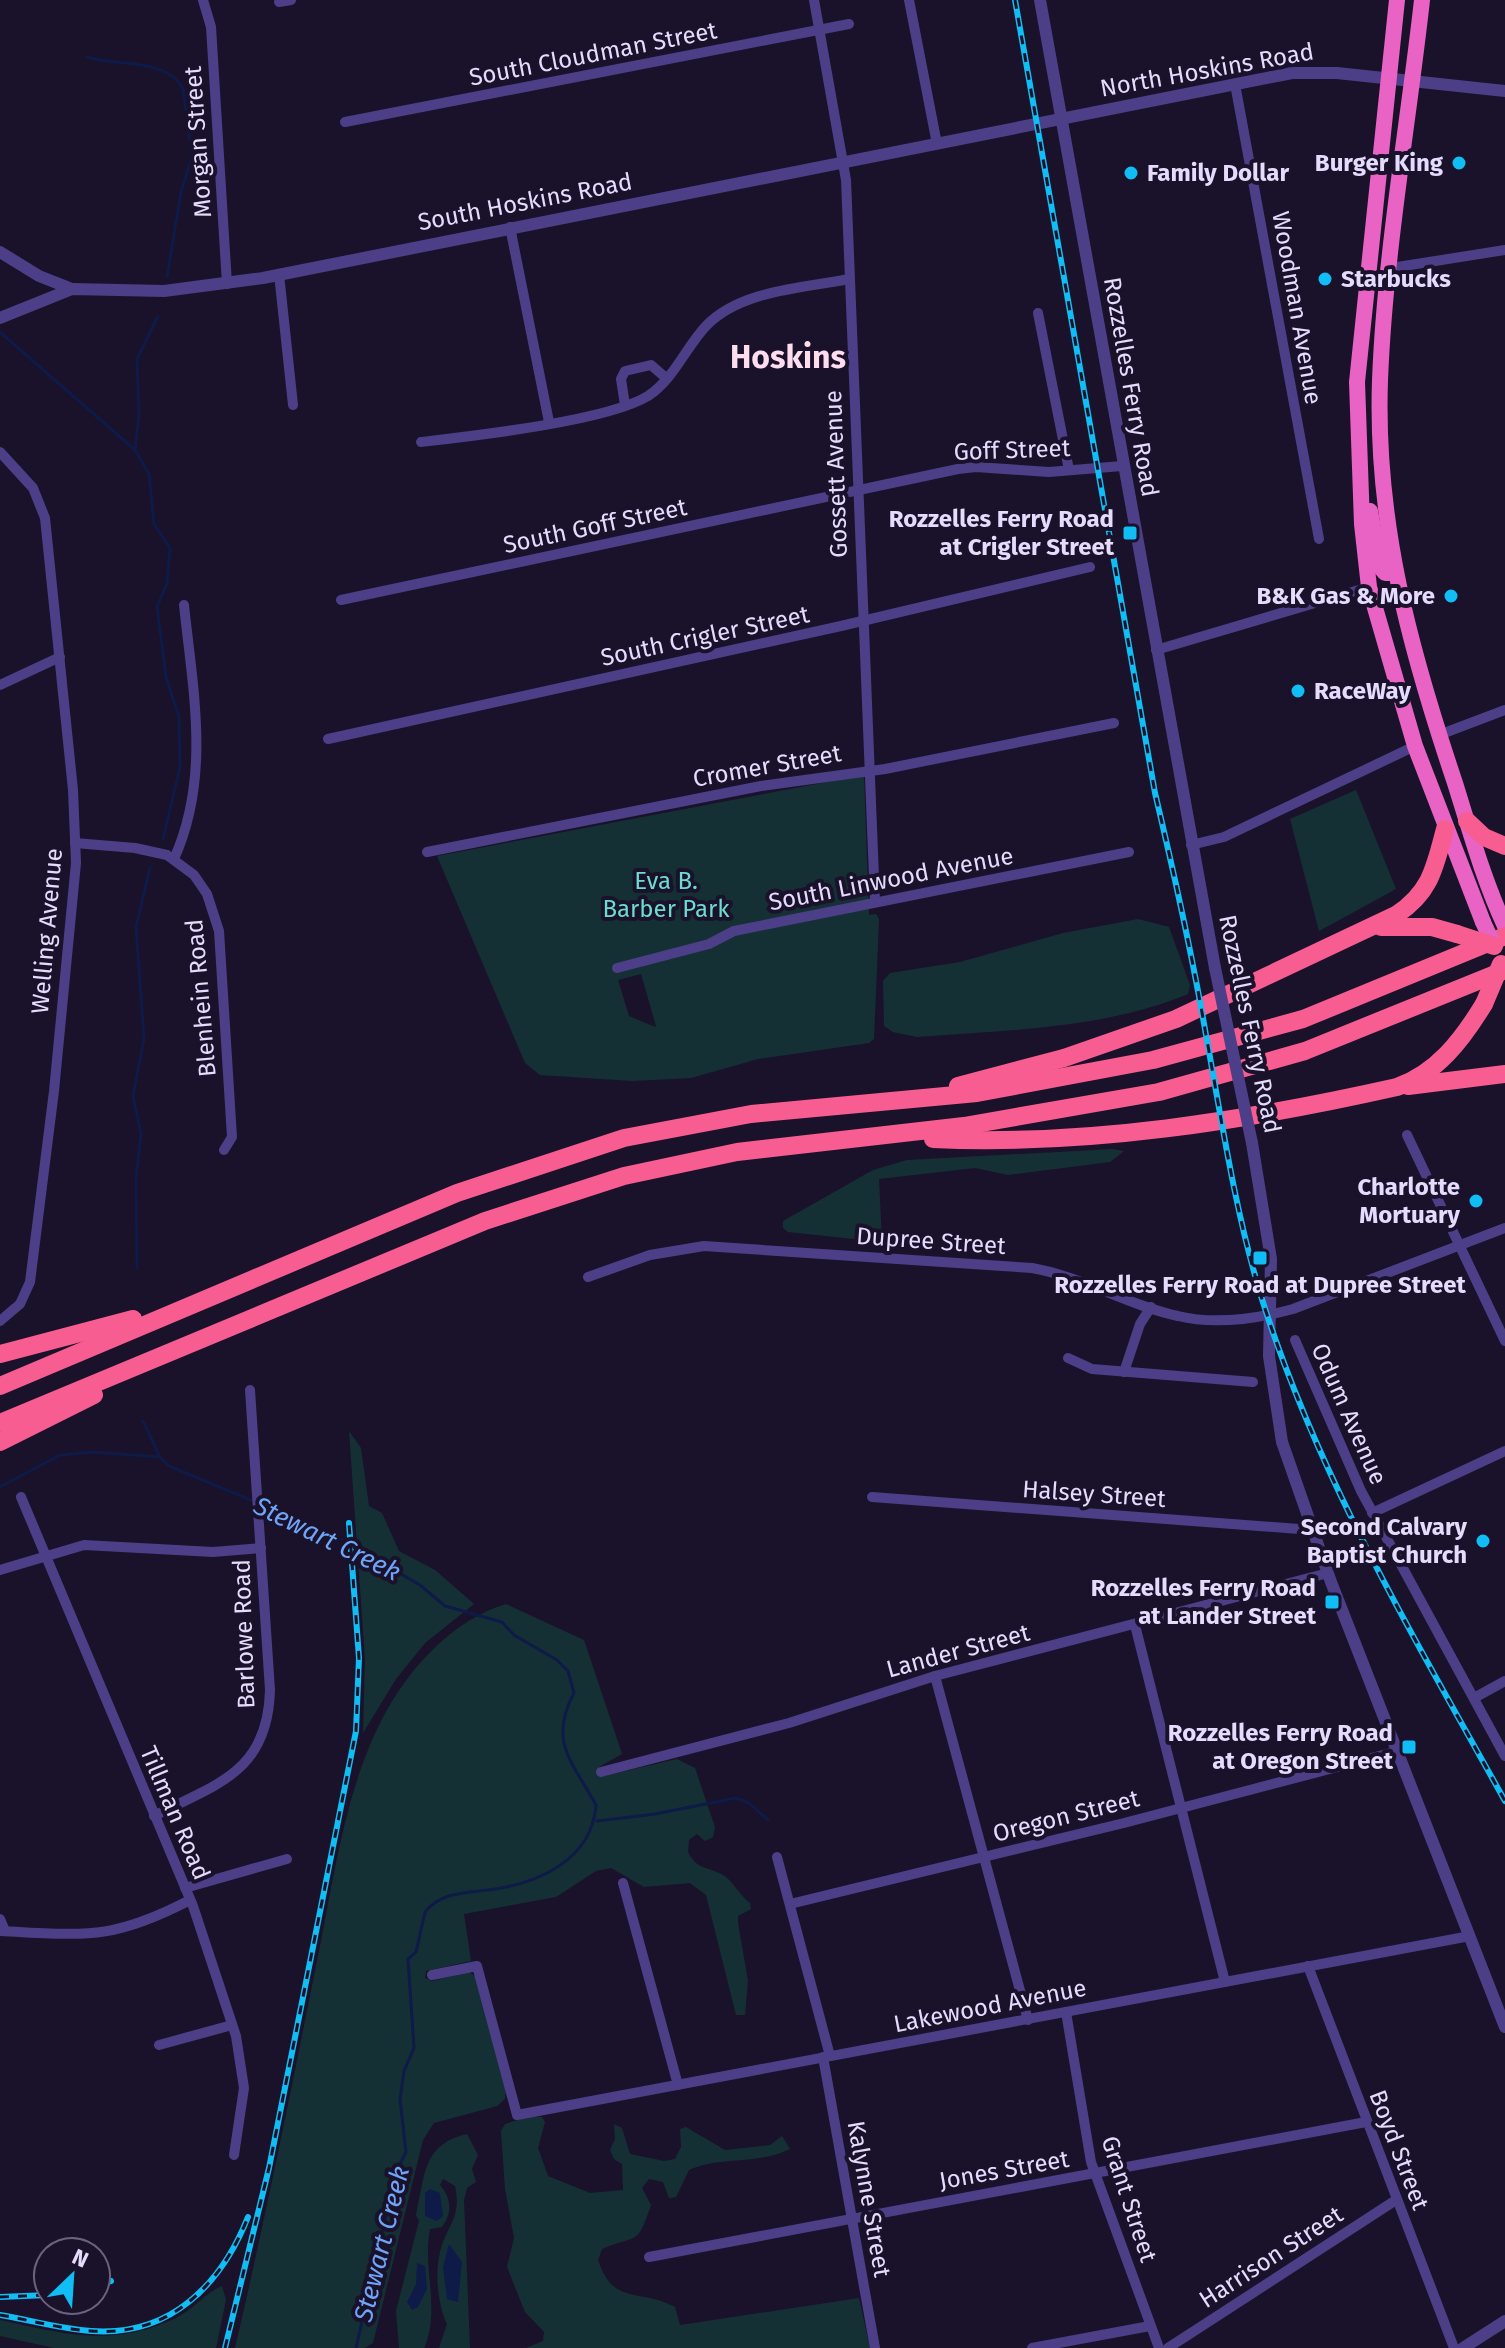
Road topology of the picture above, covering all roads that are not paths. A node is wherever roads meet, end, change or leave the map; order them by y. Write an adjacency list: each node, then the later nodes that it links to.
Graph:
1 (203, 0): 25 (street, Morgan Street)
2 (291, 0): 8 (street)
3 (814, 0): 10 (street, Gossett Avenue)
4 (909, 0): 17 (street)
5 (1040, 0): 15 (street, Rozzelles Ferry Road)
6 (1397, 0): 11 (highway)
7 (1422, 0): 12 (highway)
8 (279, 2)
9 (849, 24): 10 (street, South Cloudman Street)
10 (819, 30): 16 (street, South Cloudman Street); 18 (street, Gossett Avenue)
11 (1388, 78): 12 (street, North Hoskins Road); 13 (street, North Hoskins Road); 35 (highway)
12 (1413, 81): 14 (street, North Hoskins Road); 22 (highway)
13 (1235, 84): 15 (street, North Hoskins Road); 39 (street, Woodman Avenue)
14 (1505, 91)
15 (1060, 118): 17 (street, South Hoskins Road); 36 (street, Rozzelles Ferry Road)
16 (345, 122)
17 (937, 144): 18 (street, South Hoskins Road)
18 (844, 162): 19 (street, South Hoskins Road); 24 (street, Gossett Avenue)
19 (510, 227): 23 (street, South Hoskins Road); 32 (street)
20 (1505, 250): 22 (street)
21 (0, 252): 26 (street)
22 (1391, 268): 41 (highway)
23 (279, 274): 25 (street, South Hoskins Road); 30 (street)
24 (849, 279): 29 (street); 38 (street, Gossett Avenue)
25 (227, 284): 26 (street, South Hoskins Road)
26 (72, 289): 28 (street, South Hoskins Road)
27 (1038, 313): 37 (street)
28 (0, 318)
29 (666, 378): 31 (street); 31 (street)
30 (293, 405)
31 (625, 405): 32 (street)
32 (549, 422): 33 (street)
33 (421, 442)
34 (0, 452): 47 (street, Welling Avenue)
35 (1358, 455): 41 (highway); 42 (highway)
36 (1122, 466): 37 (street, Goff Street); 46 (street, Rozzelles Ferry Road)
37 (1069, 470): 38 (street, Goff Street)
38 (857, 491): 43 (street, South Goff Street); 45 (street, Gossett Avenue)
39 (1319, 539)
40 (1090, 567): 45 (street, South Crigler Street)
41 (1394, 573): 51 (highway)
42 (1369, 587): 46 (street); 53 (highway)
43 (341, 600)
44 (184, 605): 62 (street)
45 (862, 620): 52 (street, South Crigler Street); 54 (street, Gossett Avenue)
46 (1156, 650): 58 (street, Rozzelles Ferry Road)
47 (60, 657): 48 (street); 57 (street, Welling Avenue)
48 (0, 685)
49 (1505, 710): 51 (street)
50 (1114, 723): 54 (street, Cromer Street)
51 (1439, 735): 55 (highway)
52 (328, 739)
53 (1415, 746): 56 (highway); 58 (street)
54 (869, 769): 60 (street, Cromer Street); 63 (street, Gossett Avenue)
55 (1467, 821): 59 (highway); 64 (highway)
56 (1445, 829): 65 (highway); 66 (highway, bridge)
57 (75, 843): 62 (street, Blenhein Road); 80 (street, Welling Avenue)
58 (1191, 845): 79 (street, Rozzelles Ferry Road, bridge)
59 (1505, 846)
60 (427, 852)
61 (1129, 852): 63 (street, South Linwood Avenue)
62 (174, 859): 73 (street, Blenhein Road)
63 (875, 902): 67 (street, South Linwood Avenue)
64 (1503, 921)
65 (1367, 929): 66 (highway, bridge); 70 (highway)
66 (1503, 957): 69 (highway, bridge); 70 (highway); 72 (highway)
67 (617, 968)
68 (1505, 1074): 69 (highway)
69 (1397, 1087): 72 (highway)
70 (917, 1100): 77 (highway)
71 (1407, 1135): 75 (street)
72 (895, 1136): 84 (highway)
73 (224, 1150)
74 (1505, 1228): 75 (street, Dupree Street)
75 (1460, 1246): 79 (street, Dupree Street); 82 (street)
76 (588, 1277): 78 (street, Dupree Street)
77 (194, 1302): 83 (highway); 88 (highway)
78 (1151, 1307): 79 (street, Dupree Street); 86 (street)
79 (1268, 1316): 96 (street, Rozzelles Ferry Road)
80 (0, 1321)
81 (1295, 1340): 95 (street, Odum Avenue)
82 (1505, 1341)
83 (0, 1354)
84 (159, 1357): 90 (highway); 91 (highway)
85 (1068, 1358): 86 (street)
86 (1124, 1372): 87 (street)
87 (1253, 1382)
88 (0, 1386)
89 (250, 1390): 97 (street, Barlowe Road)
90 (0, 1423)
91 (0, 1442)
92 (1505, 1451): 95 (street)
93 (21, 1497): 98 (street, Tillman Road)
94 (872, 1497): 96 (street, Halsey Street)
95 (1372, 1513): 104 (street, Odum Avenue)
96 (1312, 1530): 100 (street, Rozzelles Ferry Road)
97 (261, 1548): 98 (street); 109 (street, Barlowe Road)
98 (44, 1555): 99 (street); 109 (street, Tillman Road)
99 (0, 1570)
100 (1328, 1573): 101 (street, Lander Street); 105 (street, Rozzelles Ferry Road)
101 (1135, 1625): 102 (street, Lander Street); 108 (street)
102 (935, 1676): 107 (street, Lander Street); 110 (street)
103 (1505, 1681): 104 (street)
104 (1474, 1698): 106 (street, Odum Avenue)
105 (1398, 1751): 108 (street, Oregon Street); 119 (street, Rozzelles Ferry Road)
106 (1505, 1756)
107 (601, 1772)
108 (1182, 1807): 110 (street, Oregon Street); 122 (street)
109 (154, 1816): 114 (street, Tillman Road)
110 (986, 1856): 116 (street, Oregon Street); 124 (street)
111 (777, 1857): 116 (street, Kalynne Street)
112 (287, 1859): 114 (street)
113 (623, 1883): 129 (street)
114 (185, 1888): 115 (street, Tillman Road)
115 (190, 1900): 118 (street); 125 (street, Tillman Road)
116 (790, 1904): 128 (street, Kalynne Street)
117 (0, 1919): 118 (street)
118 (3, 1931)
119 (1470, 1936): 120 (street, Lakewood Avenue); 126 (street, Rozzelles Ferry Road)
120 (1308, 1966): 122 (street, Lakewood Avenue); 130 (street, Boyd Street)
121 (432, 1975): 129 (street, Lakewood Avenue)
122 (1225, 1982): 123 (street, Lakewood Avenue)
123 (1066, 2012): 124 (street, Lakewood Avenue); 132 (street, Grant Street)
124 (1028, 2020): 128 (street, Lakewood Avenue)
125 (232, 2025): 127 (street); 131 (street, Tillman Road)
126 (1505, 2027)
127 (159, 2045)
128 (827, 2057): 129 (street, Lakewood Avenue); 134 (street, Kalynne Street)
129 (678, 2085)
130 (1366, 2122): 132 (street, Jones Street); 133 (street, Boyd Street)
131 (234, 2155)
132 (1095, 2174): 134 (street, Jones Street); 137 (street, Grant Street)
133 (1396, 2200): 141 (street, Harrison Street); 142 (street, Boyd Street)
134 (852, 2217): 135 (street, Jones Street); 138 (street, Kalynne Street)
135 (649, 2257)
136 (1505, 2321): 143 (street)
137 (1150, 2326): 139 (street); 140 (street, Grant Street)
138 (875, 2348)
139 (1032, 2348)
140 (1159, 2348)
141 (1168, 2348)
142 (1454, 2348)
143 (1463, 2348)

